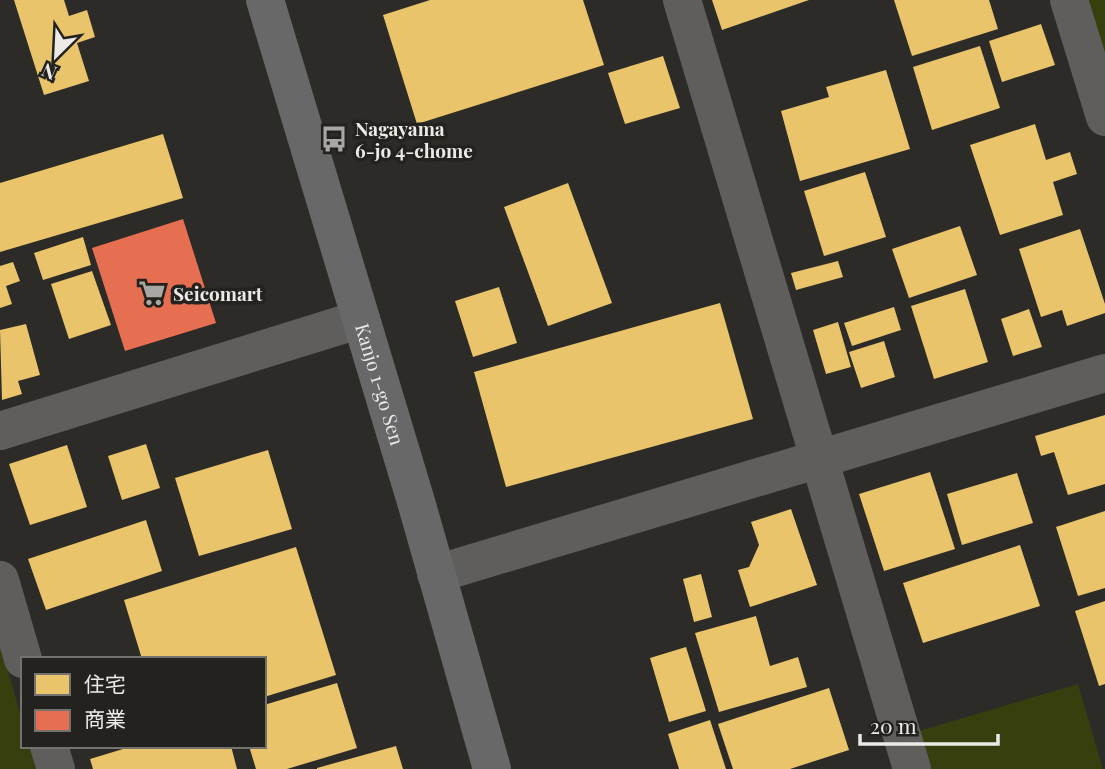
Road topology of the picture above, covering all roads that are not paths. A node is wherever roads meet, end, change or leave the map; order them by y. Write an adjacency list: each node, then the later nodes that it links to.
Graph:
1 (265, 0): 5 (main road, Kanjo 1-go Sen)
2 (682, 0): 8 (street)
3 (1069, 0): 4 (street)
4 (1102, 94)
5 (361, 319): 7 (street); 9 (main road, Kanjo 1-go Sen)
6 (1105, 373): 8 (street)
7 (0, 432)
8 (819, 457): 9 (street); 15 (street)
9 (436, 574): 14 (main road, Kanjo 1-go Sen)
10 (0, 580): 11 (street)
11 (22, 657)
12 (50, 748): 13 (street)
13 (56, 769)
14 (492, 769)
15 (912, 769)

